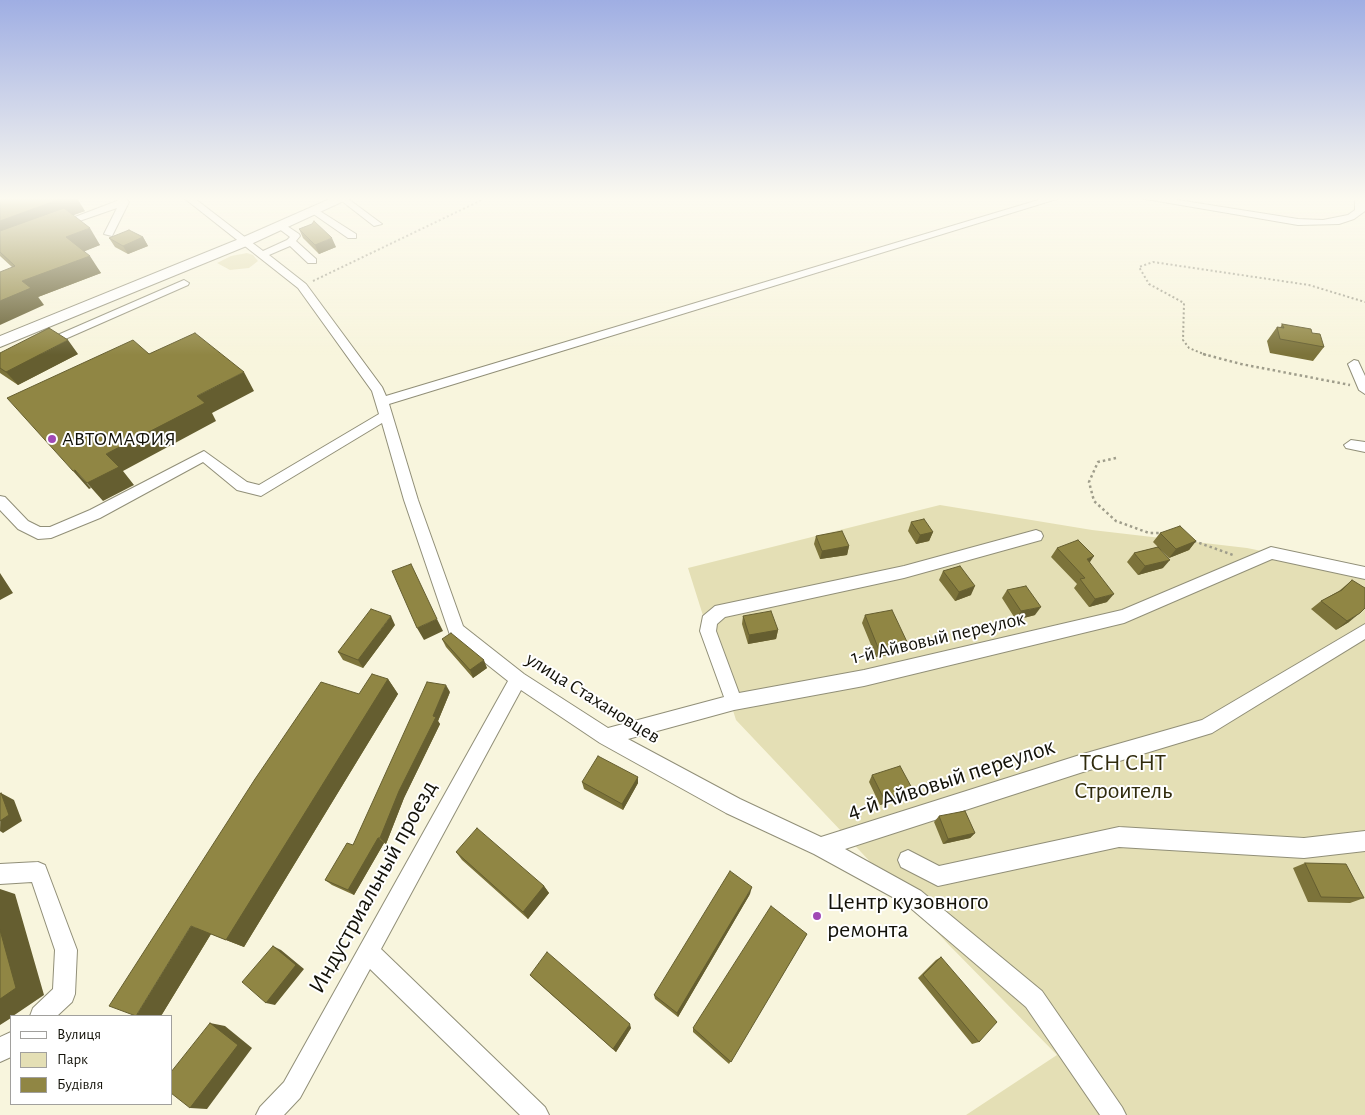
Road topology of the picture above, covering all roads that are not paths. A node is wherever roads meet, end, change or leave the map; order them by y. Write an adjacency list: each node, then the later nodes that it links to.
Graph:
1 (224, 250): 9 (main road)
2 (255, 250): 6 (street, улица Стахановцев)
3 (271, 250): 6 (street)
4 (305, 250): 7 (street)
5 (890, 250): 13 (street)
6 (261, 255): 13 (street, улица Стахановцев)
7 (312, 261)
8 (184, 283): 10 (street)
9 (0, 342)
10 (35, 348)
11 (1354, 364): 12 (street)
12 (1364, 389)
13 (384, 409): 16 (street); 20 (street, улица Стахановцев)
14 (1351, 445): 15 (street)
15 (1365, 446)
16 (0, 501)
17 (1036, 536): 21 (street)
18 (1365, 573): 21 (street, 1-й Айвовый переулок)
19 (1365, 631): 24 (street, 4-й Айвовый переулок)
20 (518, 679): 22 (street, улица Стахановцев); 27 (street, Индустриальный проезд)
21 (734, 702): 22 (street, 1-й Айвовый переулок)
22 (606, 737): 24 (street, улица Стахановцев)
23 (1365, 841): 25 (street)
24 (821, 847): 31 (street, улица Стахановцев)
25 (908, 860)
26 (0, 874): 28 (street)
27 (367, 951): 29 (street, Индустриальный проезд); 30 (street)
28 (42, 1015)
29 (268, 1115)
30 (537, 1115)
31 (1114, 1115)

